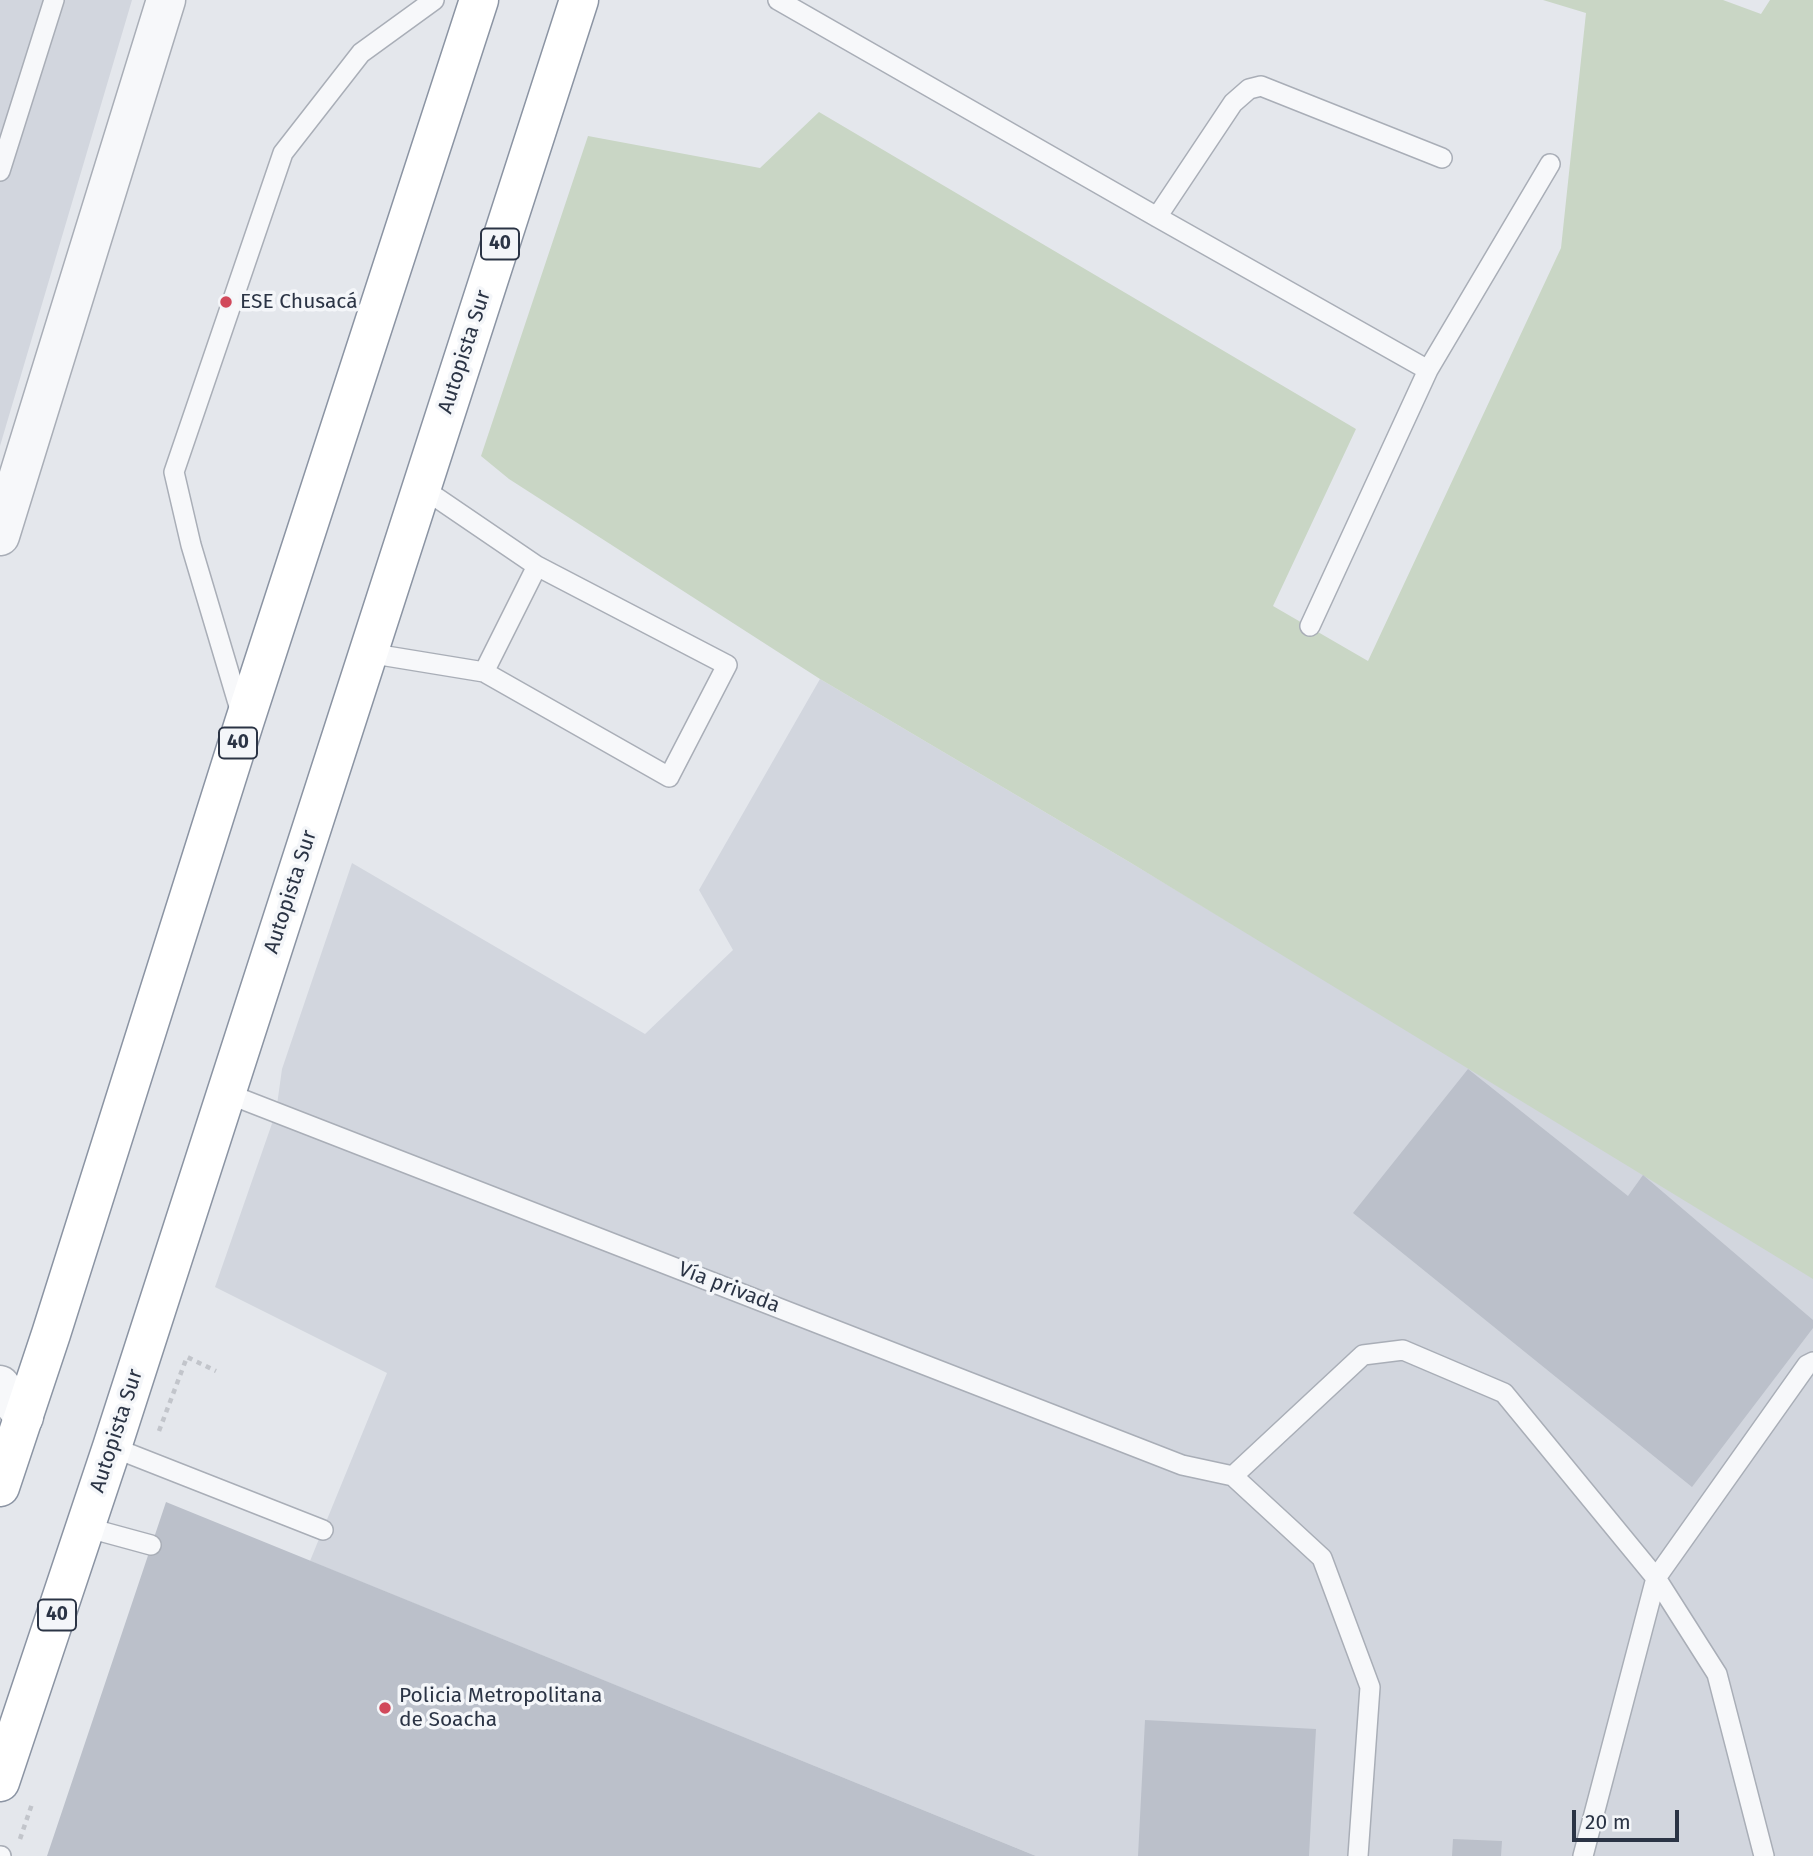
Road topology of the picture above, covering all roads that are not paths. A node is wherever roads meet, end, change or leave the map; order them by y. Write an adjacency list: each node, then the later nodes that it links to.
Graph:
1 (54, 0): 9 (lane)
2 (166, 0): 13 (street)
3 (433, 0): 18 (lane)
4 (479, 0): 18 (highway, 40)
5 (579, 0): 12 (highway, Autopista Sur / 40)
6 (778, 0): 10 (lane)
7 (1442, 158): 10 (lane)
8 (1550, 164): 11 (lane)
9 (0, 171)
10 (1157, 218): 11 (lane)
11 (1429, 370): 15 (lane)
12 (421, 487): 14 (lane); 16 (highway, Autopista Sur / 40)
13 (0, 536)
14 (537, 566): 17 (lane); 17 (lane)
15 (1310, 626)
16 (368, 653): 17 (lane); 19 (highway, Autopista Sur / 40)
17 (484, 673)
18 (244, 723): 22 (highway, 40)
19 (226, 1093): 23 (highway, Autopista Sur / 40); 24 (lane, Vía privada)
20 (1813, 1362): 29 (lane)
21 (0, 1385): 22 (street)
22 (24, 1417): 25 (highway, 40)
23 (112, 1447): 26 (highway, Autopista Sur / 40); 27 (lane)
24 (1233, 1476): 29 (lane); 31 (lane)
25 (0, 1487)
26 (85, 1527): 28 (lane); 30 (highway, Autopista Sur / 40)
27 (323, 1530)
28 (151, 1545)
29 (1656, 1578): 32 (lane); 33 (lane)
30 (0, 1782)
31 (1358, 1856)
32 (1583, 1856)
33 (1764, 1856)

